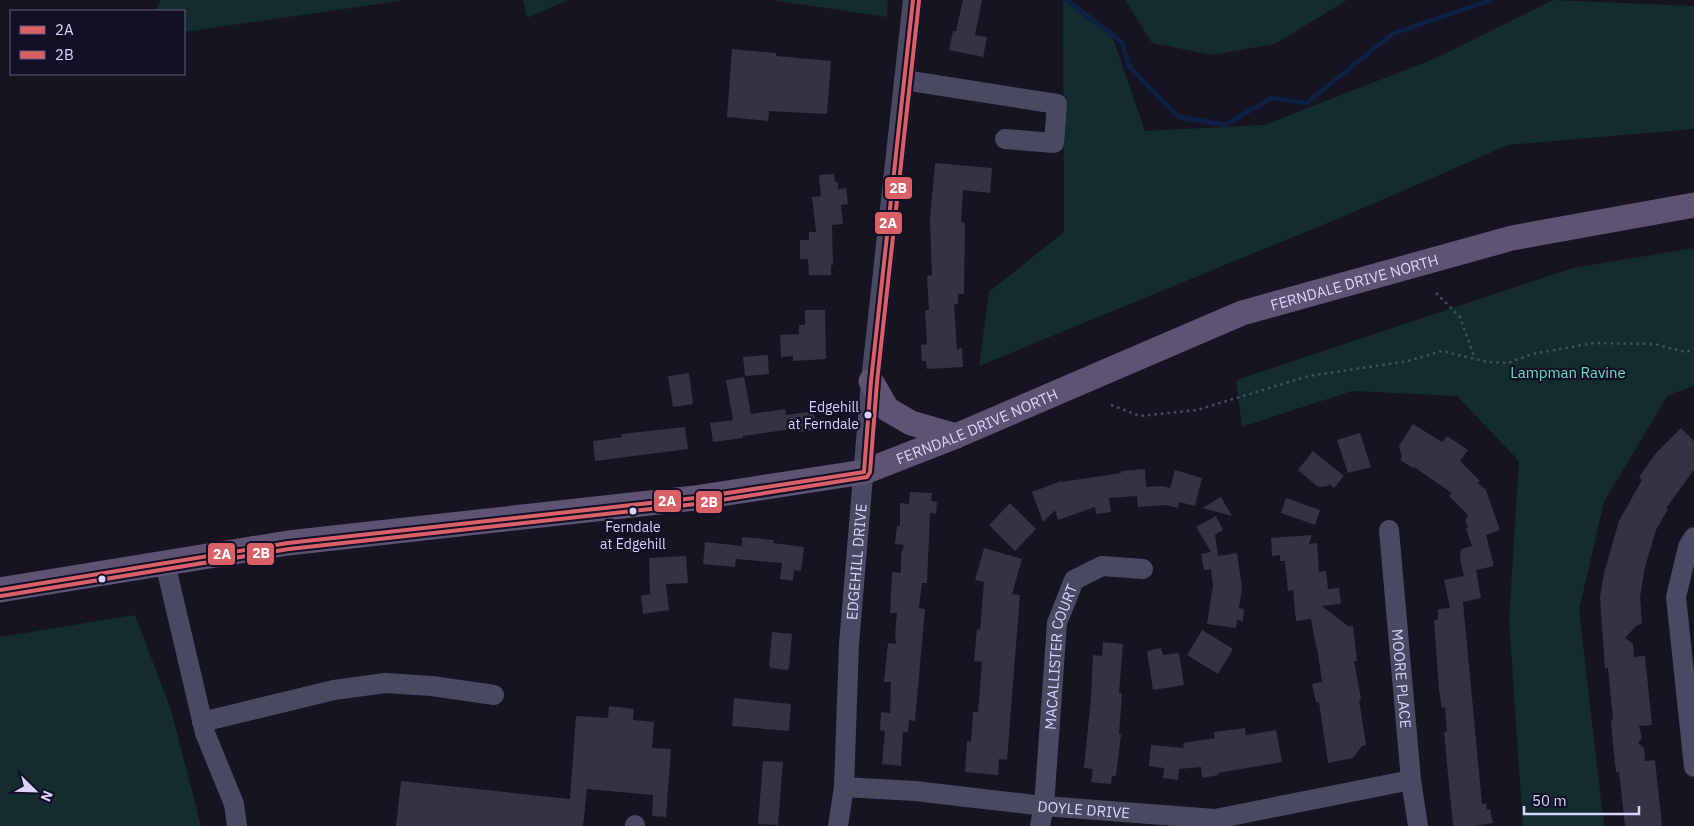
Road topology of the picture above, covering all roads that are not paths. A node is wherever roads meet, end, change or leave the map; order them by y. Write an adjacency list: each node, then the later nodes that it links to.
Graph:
1 (913, 0): 2 (street, EDGEHILL DRIVE)
2 (904, 80): 3 (street); 5 (street, EDGEHILL DRIVE)
3 (1005, 139)
4 (1694, 205): 6 (main road, FERNDALE DRIVE NORTH)
5 (871, 380): 6 (main road); 7 (street, EDGEHILL DRIVE)
6 (956, 436): 7 (main road, FERNDALE DRIVE NORTH)
7 (864, 472): 10 (main road, FERNDALE DRIVE NORTH); 18 (street, EDGEHILL DRIVE)
8 (1389, 530): 17 (street, MOORE PLACE)
9 (1694, 537): 13 (street)
10 (165, 563): 12 (main road, FERNDALE DRIVE NORTH); 15 (street)
11 (1143, 569): 19 (street, MACALLISTER COURT)
12 (0, 590)
13 (1688, 666): 16 (street)
14 (494, 695): 15 (street)
15 (202, 722): 21 (street)
16 (1694, 767)
17 (1411, 780): 20 (street, DOYLE DRIVE); 24 (street, MOORE PLACE)
18 (844, 787): 19 (street, DOYLE DRIVE); 22 (street, EDGEHILL DRIVE)
19 (1044, 806): 20 (street, DOYLE DRIVE); 23 (street, MACALLISTER COURT)
20 (1215, 822)
21 (237, 826)
22 (838, 826)
23 (1040, 826)
24 (1418, 826)

